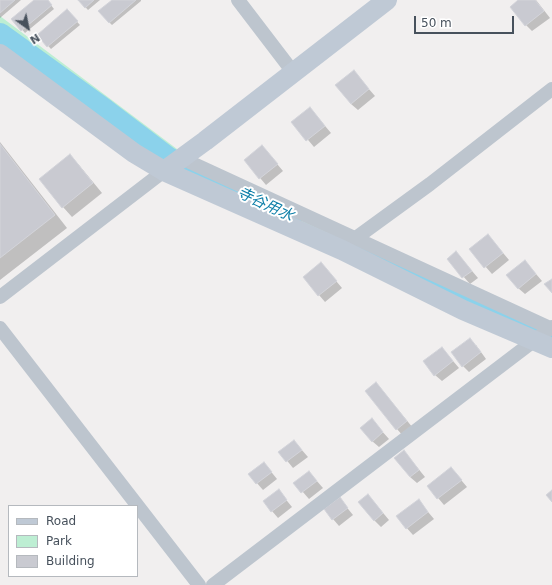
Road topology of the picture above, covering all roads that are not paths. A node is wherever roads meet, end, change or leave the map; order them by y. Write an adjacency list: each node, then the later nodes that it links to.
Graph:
1 (238, 0): 4 (street)
2 (387, 0): 4 (street)
3 (0, 54): 6 (street)
4 (293, 72): 6 (street)
5 (552, 89): 7 (street)
6 (174, 163): 7 (street); 8 (street)
7 (348, 244): 10 (street)
8 (0, 297)
9 (0, 328): 11 (street)
10 (547, 335): 14 (street)
11 (137, 505)
12 (138, 506): 13 (street)
13 (199, 585)
14 (213, 585)

